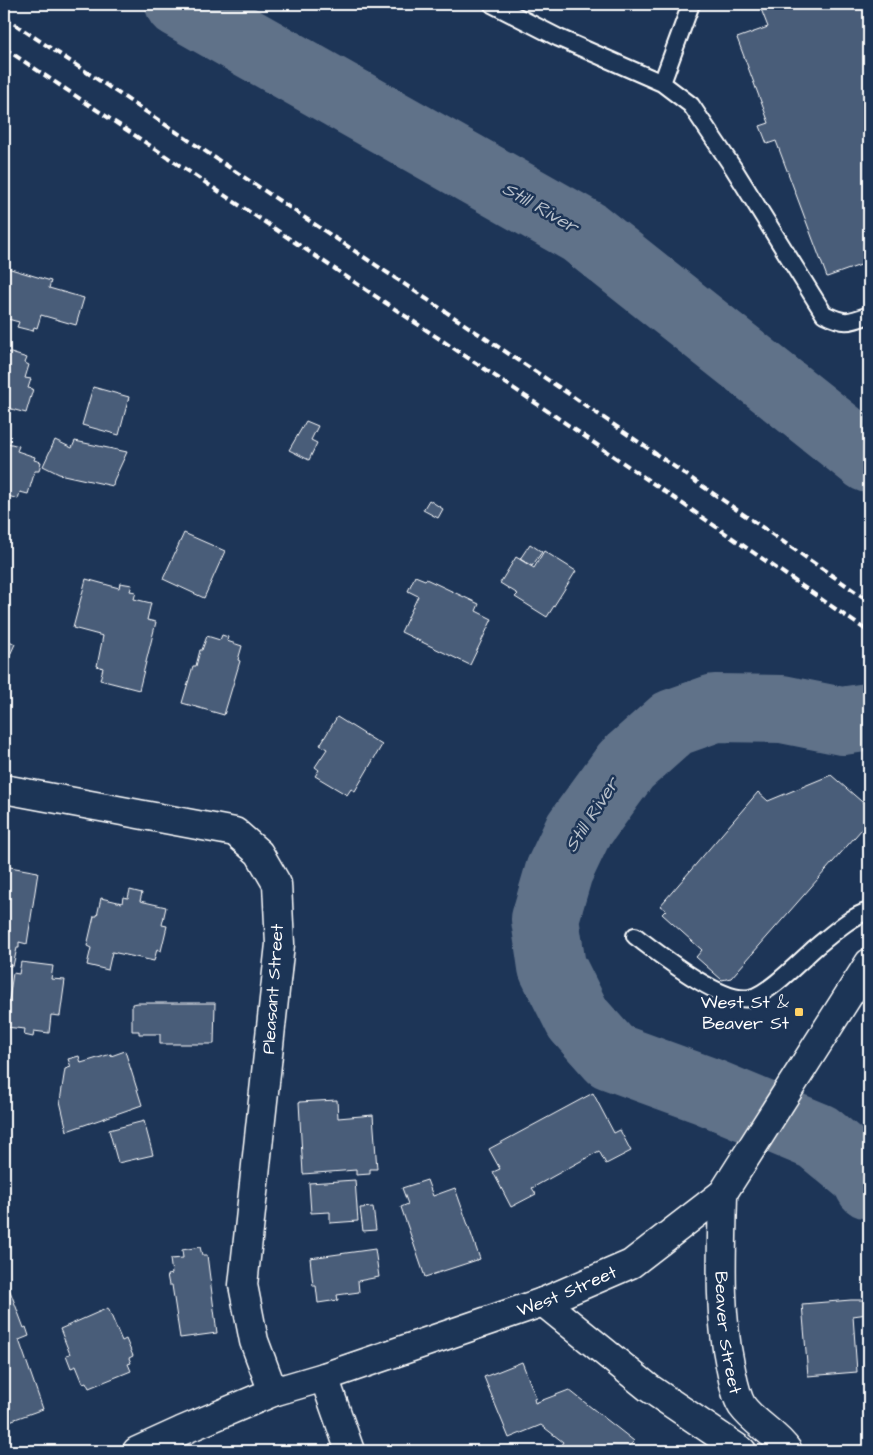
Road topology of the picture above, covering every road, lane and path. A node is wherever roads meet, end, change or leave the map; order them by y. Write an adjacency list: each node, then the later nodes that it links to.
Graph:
1 (492, 4): 3 (lane)
2 (691, 4): 3 (lane)
3 (662, 83): 4 (lane)
4 (869, 315)
5 (4, 789): 12 (main road, Pleasant Street)
6 (869, 911): 7 (lane)
7 (635, 936)
8 (866, 975): 9 (main road, West Street)
9 (730, 1182): 10 (main road, West Street); 16 (main road, Beaver Street)
10 (543, 1302): 11 (main road, West Street); 15 (main road)
11 (324, 1377): 12 (main road, West Street); 14 (main road)
12 (273, 1392): 13 (main road, West Street)
13 (137, 1451)
14 (350, 1451)
15 (742, 1451)
16 (788, 1451)

